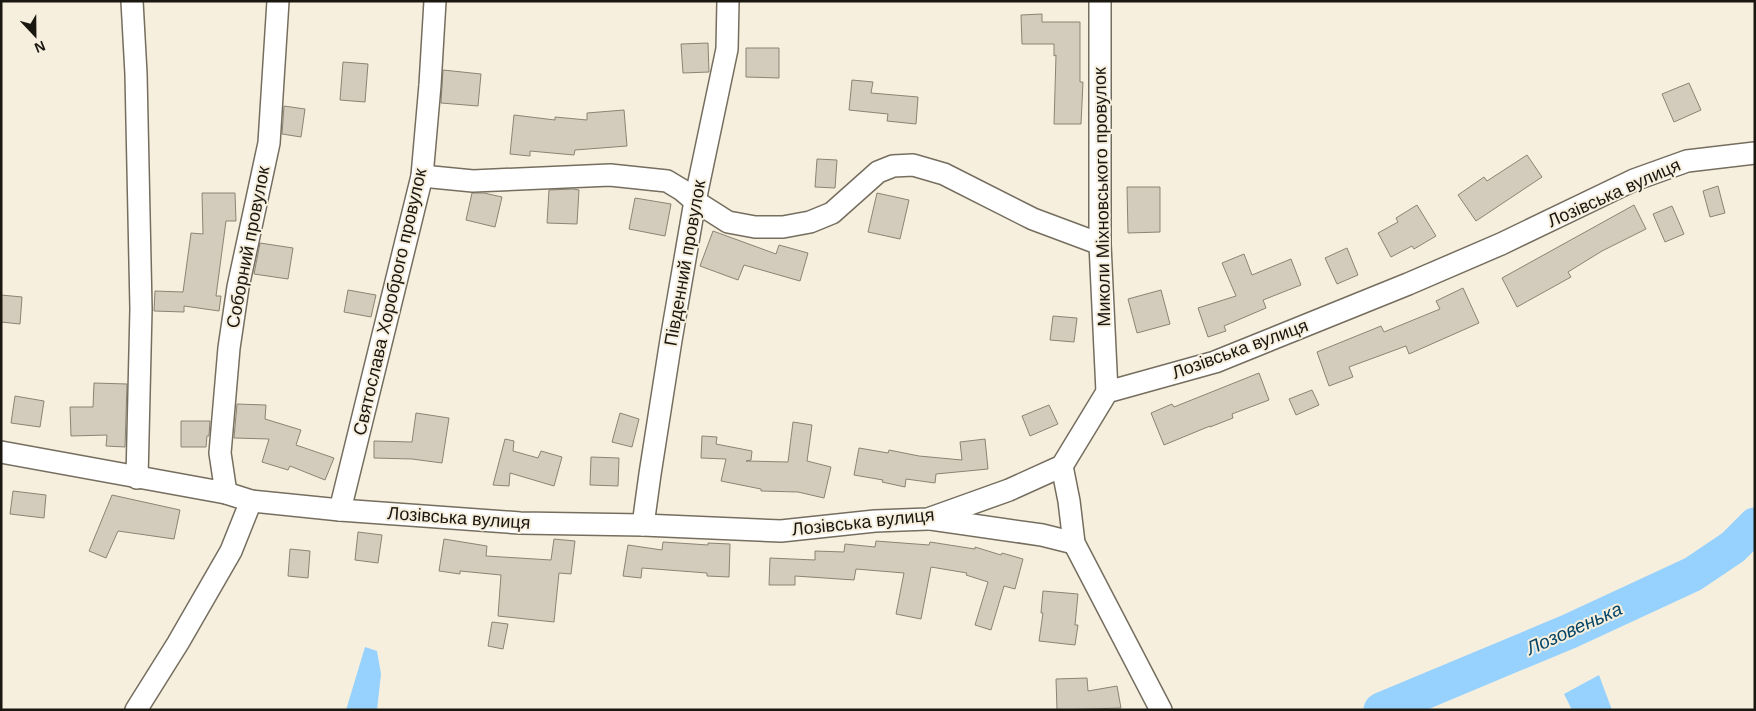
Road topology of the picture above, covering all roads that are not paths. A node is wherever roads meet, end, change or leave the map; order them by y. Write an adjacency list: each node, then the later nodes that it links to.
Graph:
1 (132, 1): 13 (street)
2 (278, 1): 14 (street, Соборний провулок)
3 (435, 1): 7 (street, Святослава Хороброго провулок)
4 (728, 1): 8 (street, Південний провулок)
5 (1100, 1): 9 (street, Миколи Міхновського провулок)
6 (1755, 153): 10 (street, Лозівська вулиця)
7 (422, 176): 8 (street); 16 (street, Святослава Хороброго провулок)
8 (695, 201): 9 (street); 18 (street, Південний провулок)
9 (1100, 244): 10 (street, Миколи Міхновського провулок)
10 (1107, 392): 12 (street)
11 (1, 452): 13 (street, Лозівська вулиця)
12 (1062, 466): 17 (street, Лозівська вулиця); 19 (street)
13 (137, 478): 14 (street, Лозівська вулиця)
14 (226, 493): 15 (street, Лозівська вулиця)
15 (251, 501): 16 (street, Лозівська вулиця); 20 (street)
16 (340, 510): 18 (street, Лозівська вулиця)
17 (928, 519): 18 (street, Лозівська вулиця); 19 (street)
18 (643, 525)
19 (1074, 543): 21 (street)
20 (136, 710)
21 (1161, 710)

